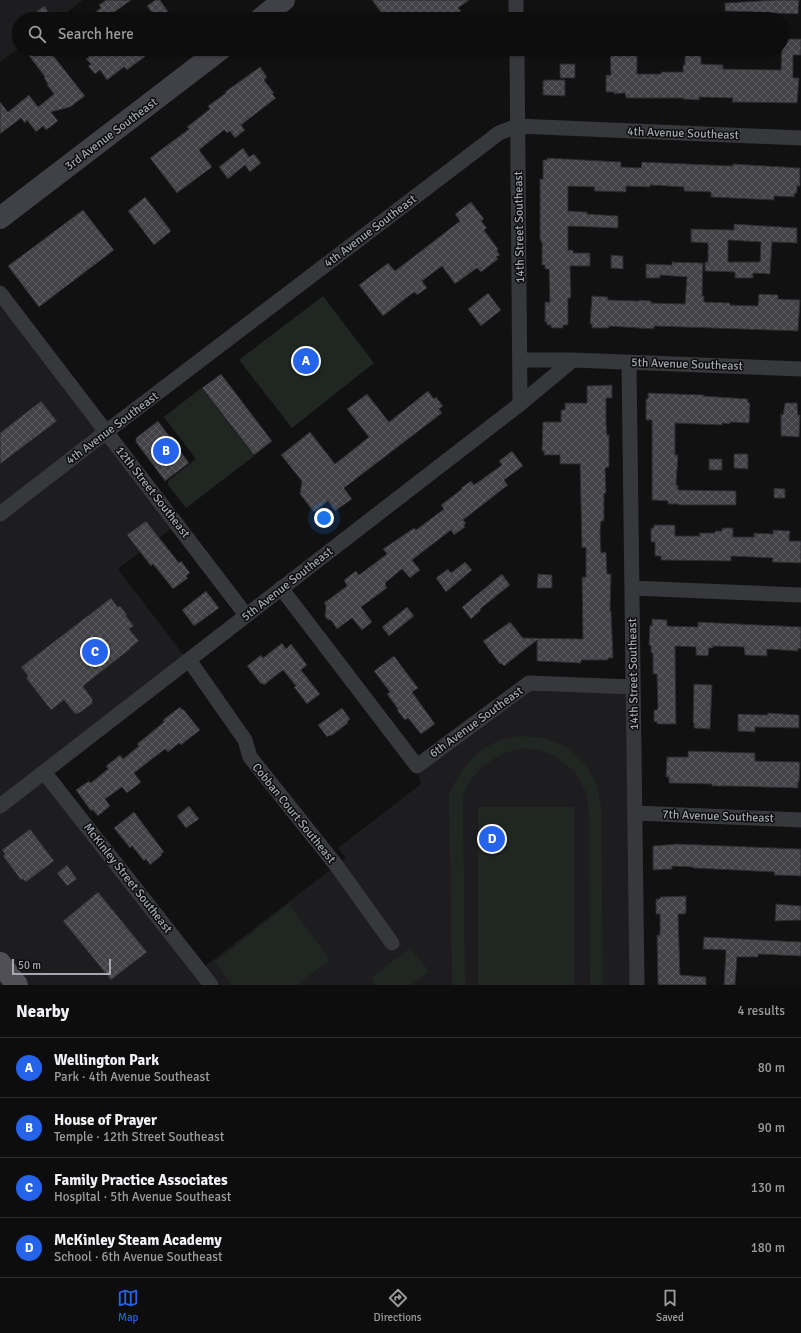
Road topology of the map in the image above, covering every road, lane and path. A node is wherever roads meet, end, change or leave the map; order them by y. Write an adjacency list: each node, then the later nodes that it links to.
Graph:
1 (284, 0): 3 (main road)
2 (516, 0): 4 (street)
3 (269, 12)
4 (516, 12)
5 (212, 56): 9 (main road, 3rd Avenue Southeast)
6 (516, 56): 7 (street, 14th Street Southeast)
7 (517, 126): 8 (street, 4th Avenue Southeast); 11 (street, 14th Street Southeast); 16 (street, 4th Avenue Southeast)
8 (801, 138)
9 (0, 218)
10 (0, 293): 16 (street, 12th Street Southeast)
11 (520, 360): 12 (street, 5th Avenue Southeast); 15 (street, 14th Street Southeast)
12 (573, 360): 13 (street, 5th Avenue Southeast); 15 (street, 5th Avenue Southeast)
13 (629, 362): 14 (street, 5th Avenue Southeast); 19 (street, 14th Street Southeast)
14 (801, 369)
15 (520, 404): 18 (street, 5th Avenue Southeast)
16 (106, 432): 17 (street, 4th Avenue Southeast); 21 (street, 12th Street Southeast)
17 (0, 514)
18 (281, 588): 21 (street, 5th Avenue Southeast); 23 (street, 6th Avenue Southeast)
19 (632, 588): 20 (street); 23 (street, 14th Street Southeast)
20 (801, 595)
21 (246, 615): 22 (street, 5th Avenue Southeast)
22 (189, 660): 24 (street, 5th Avenue Southeast); 28 (street, Cobban Court Southeast)
23 (633, 687): 26 (street, 14th Street Southeast)
24 (44, 772): 25 (street, 5th Avenue Southeast); 31 (street, McKinley Street Southeast)
25 (0, 806)
26 (635, 813): 27 (street, 7th Avenue Southeast); 32 (street, 14th Street Southeast)
27 (801, 820)
28 (392, 943)
29 (0, 963): 30 (main road)
30 (17, 985)
31 (211, 985)
32 (637, 985)

